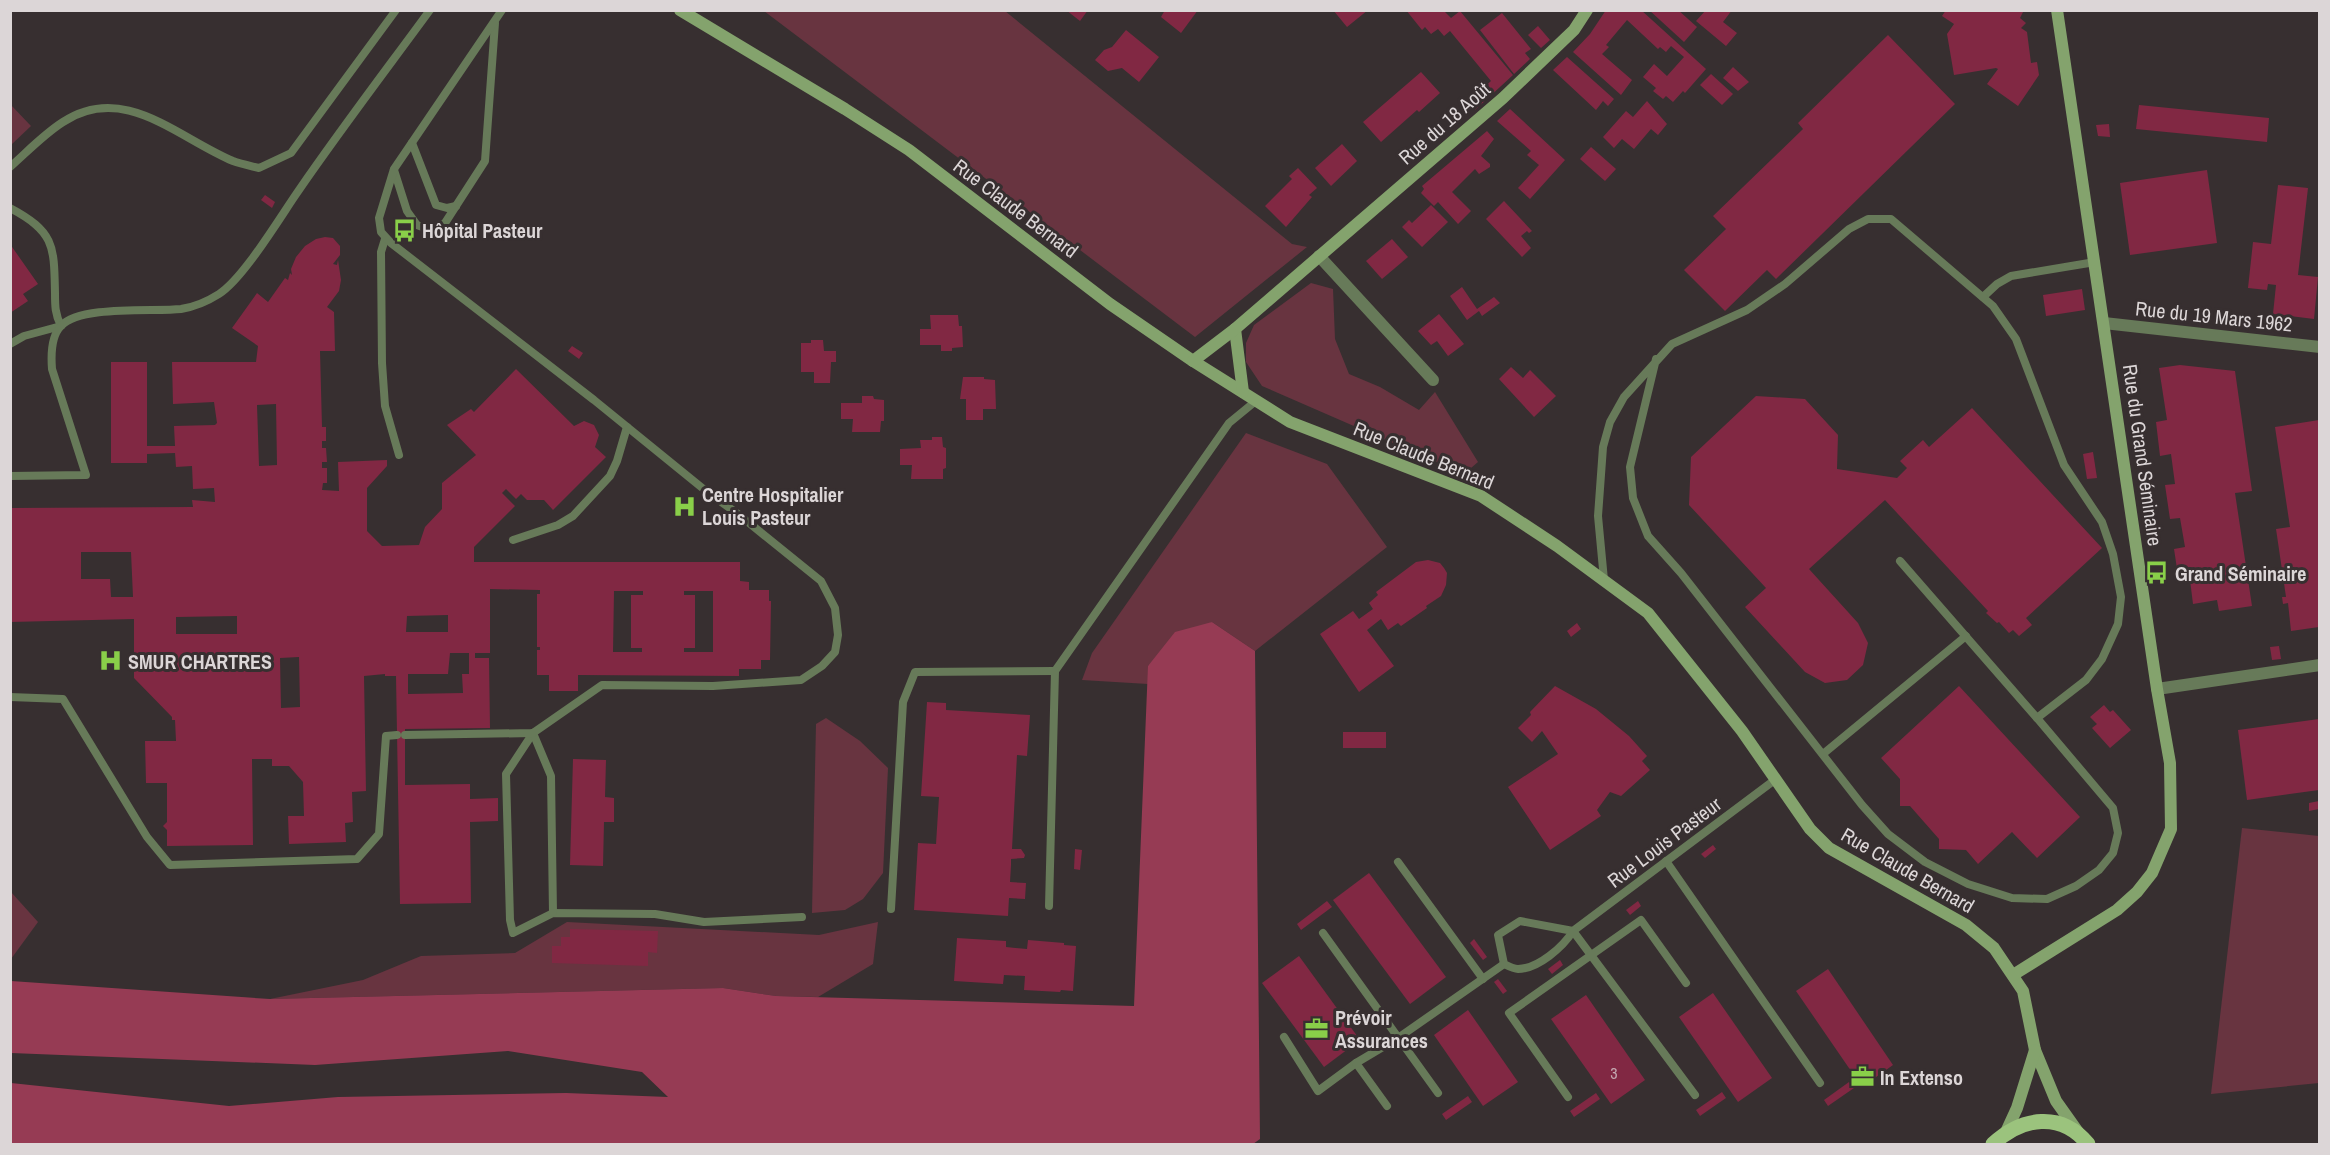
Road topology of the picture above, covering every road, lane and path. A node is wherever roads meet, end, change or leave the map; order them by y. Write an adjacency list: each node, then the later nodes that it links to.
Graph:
1 (396, 10): 9 (lane)
2 (430, 10): 18 (lane)
3 (502, 10): 7 (lane)
4 (680, 10): 23 (street, Rue Claude Bernard)
5 (1587, 10): 14 (street, Rue du 18 Août)
6 (2057, 10): 15 (street, Rue du Grand Séminaire)
7 (495, 22): 8 (lane); 11 (lane)
8 (412, 143): 10 (lane); 11 (lane)
9 (10, 167)
10 (394, 169): 11 (lane); 13 (lane)
11 (456, 206)
12 (10, 208): 18 (lane)
13 (385, 239): 27 (lane); 28 (lane)
14 (1320, 256): 19 (street, Rue du 18 Août); 24 (street)
15 (2095, 262): 16 (lane); 17 (street, Rue du Grand Séminaire)
16 (1983, 297): 22 (lane); 38 (lane)
17 (2104, 323): 21 (street, Rue du 19 Mars 1962); 36 (street, Rue du Grand Séminaire)
18 (61, 326): 20 (lane); 29 (lane)
19 (1235, 329): 23 (street, Rue du 18 Août); 25 (street)
20 (10, 344)
21 (2319, 347)
22 (1656, 359): 32 (lane); 40 (lane)
23 (1193, 361): 25 (street, Rue Claude Bernard)
24 (1433, 380)
25 (1243, 392): 26 (street, Rue Claude Bernard)
26 (1257, 400): 32 (street, Rue Claude Bernard); 35 (lane)
27 (627, 427): 30 (lane); 39 (lane)
28 (399, 455)
29 (10, 476)
30 (513, 540)
31 (1900, 561): 33 (lane)
32 (1604, 580): 41 (street, Rue Claude Bernard)
33 (1966, 636): 38 (lane); 40 (lane)
34 (2319, 665): 36 (street)
35 (1055, 671): 44 (lane); 45 (lane)
36 (2157, 689): 52 (street, Rue du Grand Séminaire)
37 (10, 697): 39 (lane)
38 (2037, 718): 40 (lane)
39 (533, 733): 46 (lane); 46 (lane)
40 (1823, 754)
41 (1776, 779): 42 (lane, Rue Louis Pasteur); 52 (street, Rue Claude Bernard)
42 (1666, 861): 48 (lane, Rue Louis Pasteur); 59 (lane)
43 (1398, 862): 53 (lane)
44 (1049, 906)
45 (891, 909)
46 (553, 913): 47 (lane)
47 (802, 917)
48 (1572, 931): 50 (lane); 51 (lane, Rue Louis Pasteur); 51 (lane)
49 (1323, 933): 56 (lane)
50 (1590, 955): 54 (lane); 61 (lane); 62 (lane)
51 (1504, 964): 53 (lane)
52 (2013, 975): 57 (street, Rue Claude Bernard)
53 (1483, 979): 56 (lane)
54 (1686, 982)
55 (1284, 1037): 58 (lane)
56 (1398, 1038): 58 (lane); 60 (lane)
57 (2035, 1050): 64 (street, Rue Claude Bernard); 65 (street, Rue Claude Bernard)
58 (1356, 1063): 63 (lane)
59 (1820, 1083)
60 (1438, 1093)
61 (1695, 1095)
62 (1568, 1097)
63 (1387, 1106)
64 (2006, 1132): 65 (main road); 66 (main road)
65 (2085, 1140)
66 (1993, 1144)

